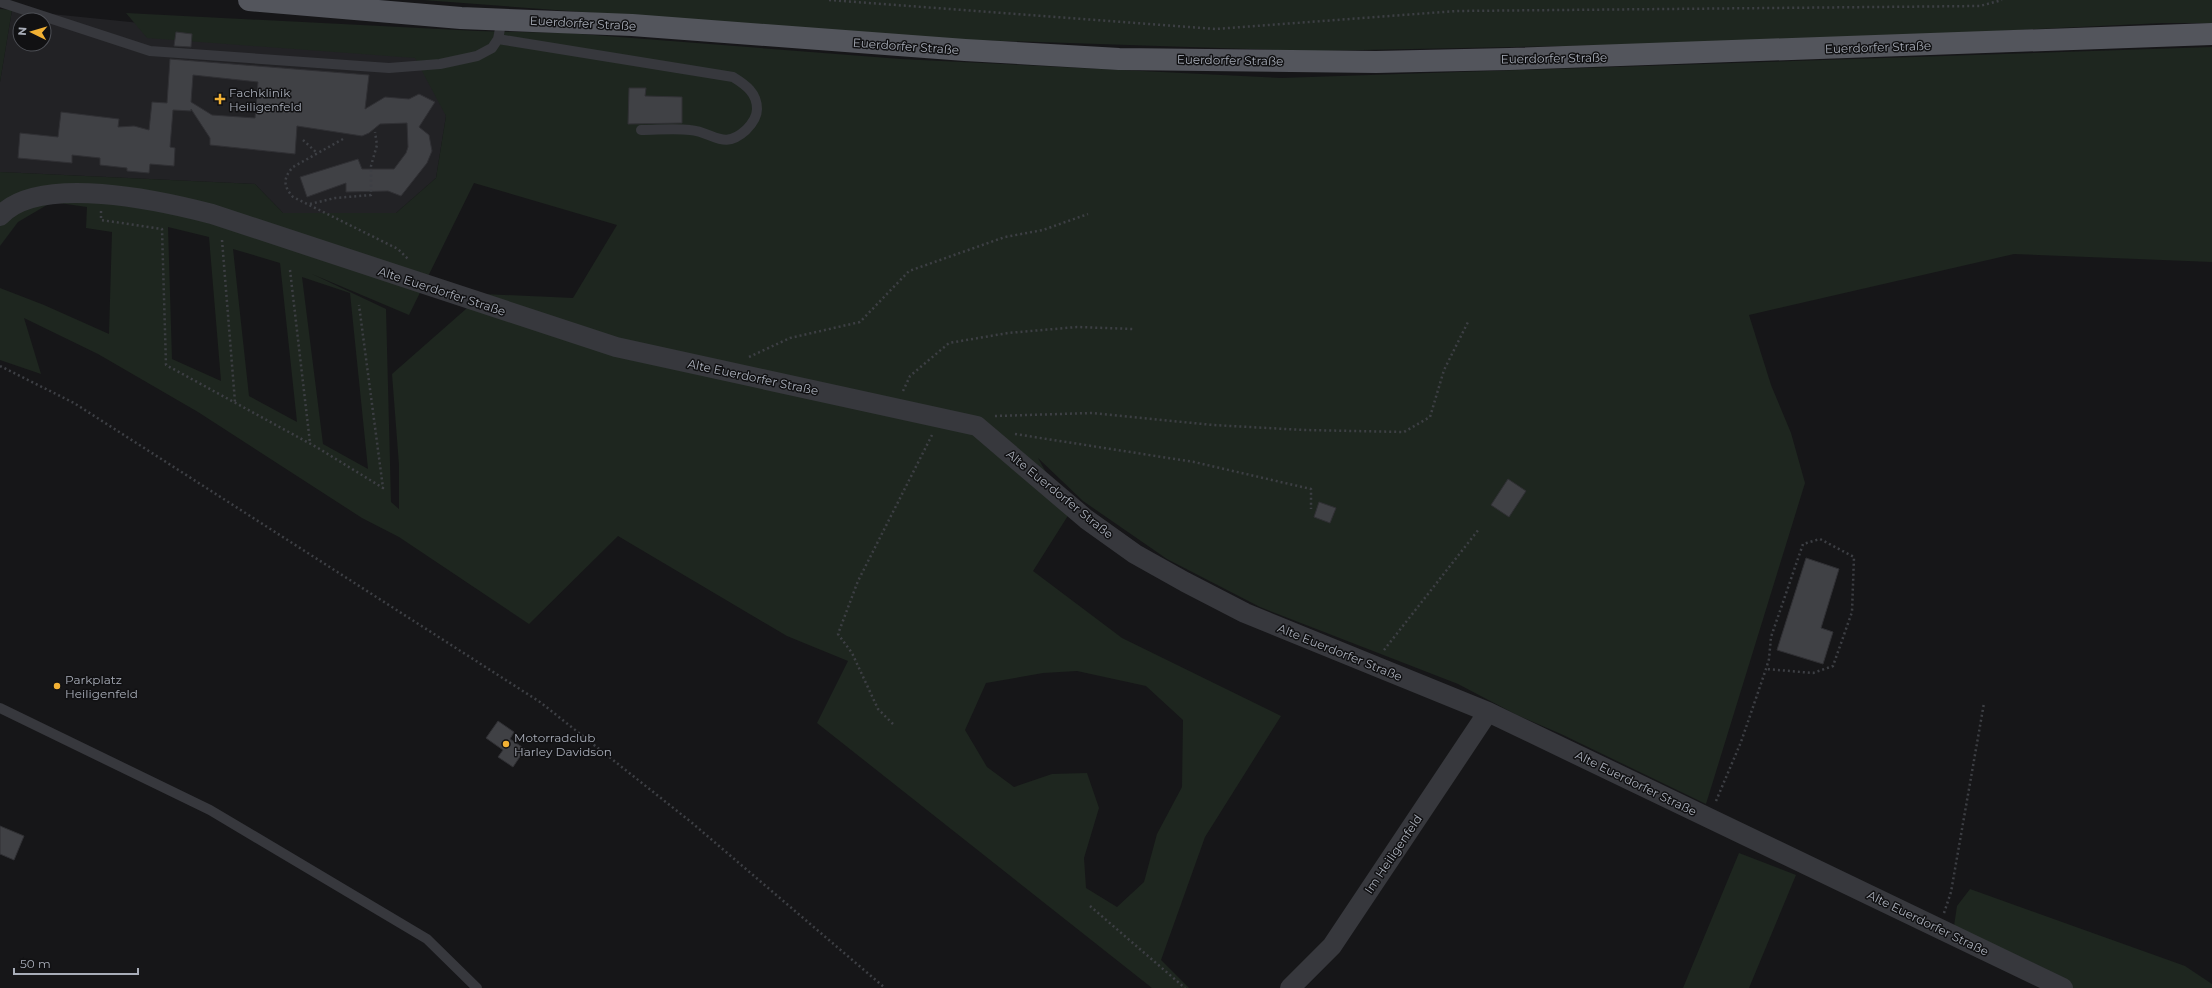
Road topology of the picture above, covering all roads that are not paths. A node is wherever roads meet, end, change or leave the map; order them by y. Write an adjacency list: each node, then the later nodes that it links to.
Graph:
1 (250, 0): 3 (main road, Euerdorfer Straße)
2 (0, 2): 3 (lane)
3 (500, 29): 4 (main road, Euerdorfer Straße); 5 (lane)
4 (2212, 34)
5 (641, 130)
6 (0, 216): 8 (street, Alte Euerdorfer Straße)
7 (0, 708): 9 (lane)
8 (1488, 712): 10 (street, Im Heiligenfeld); 11 (street, Alte Euerdorfer Straße)
9 (477, 988)
10 (1290, 988)
11 (2063, 988)

